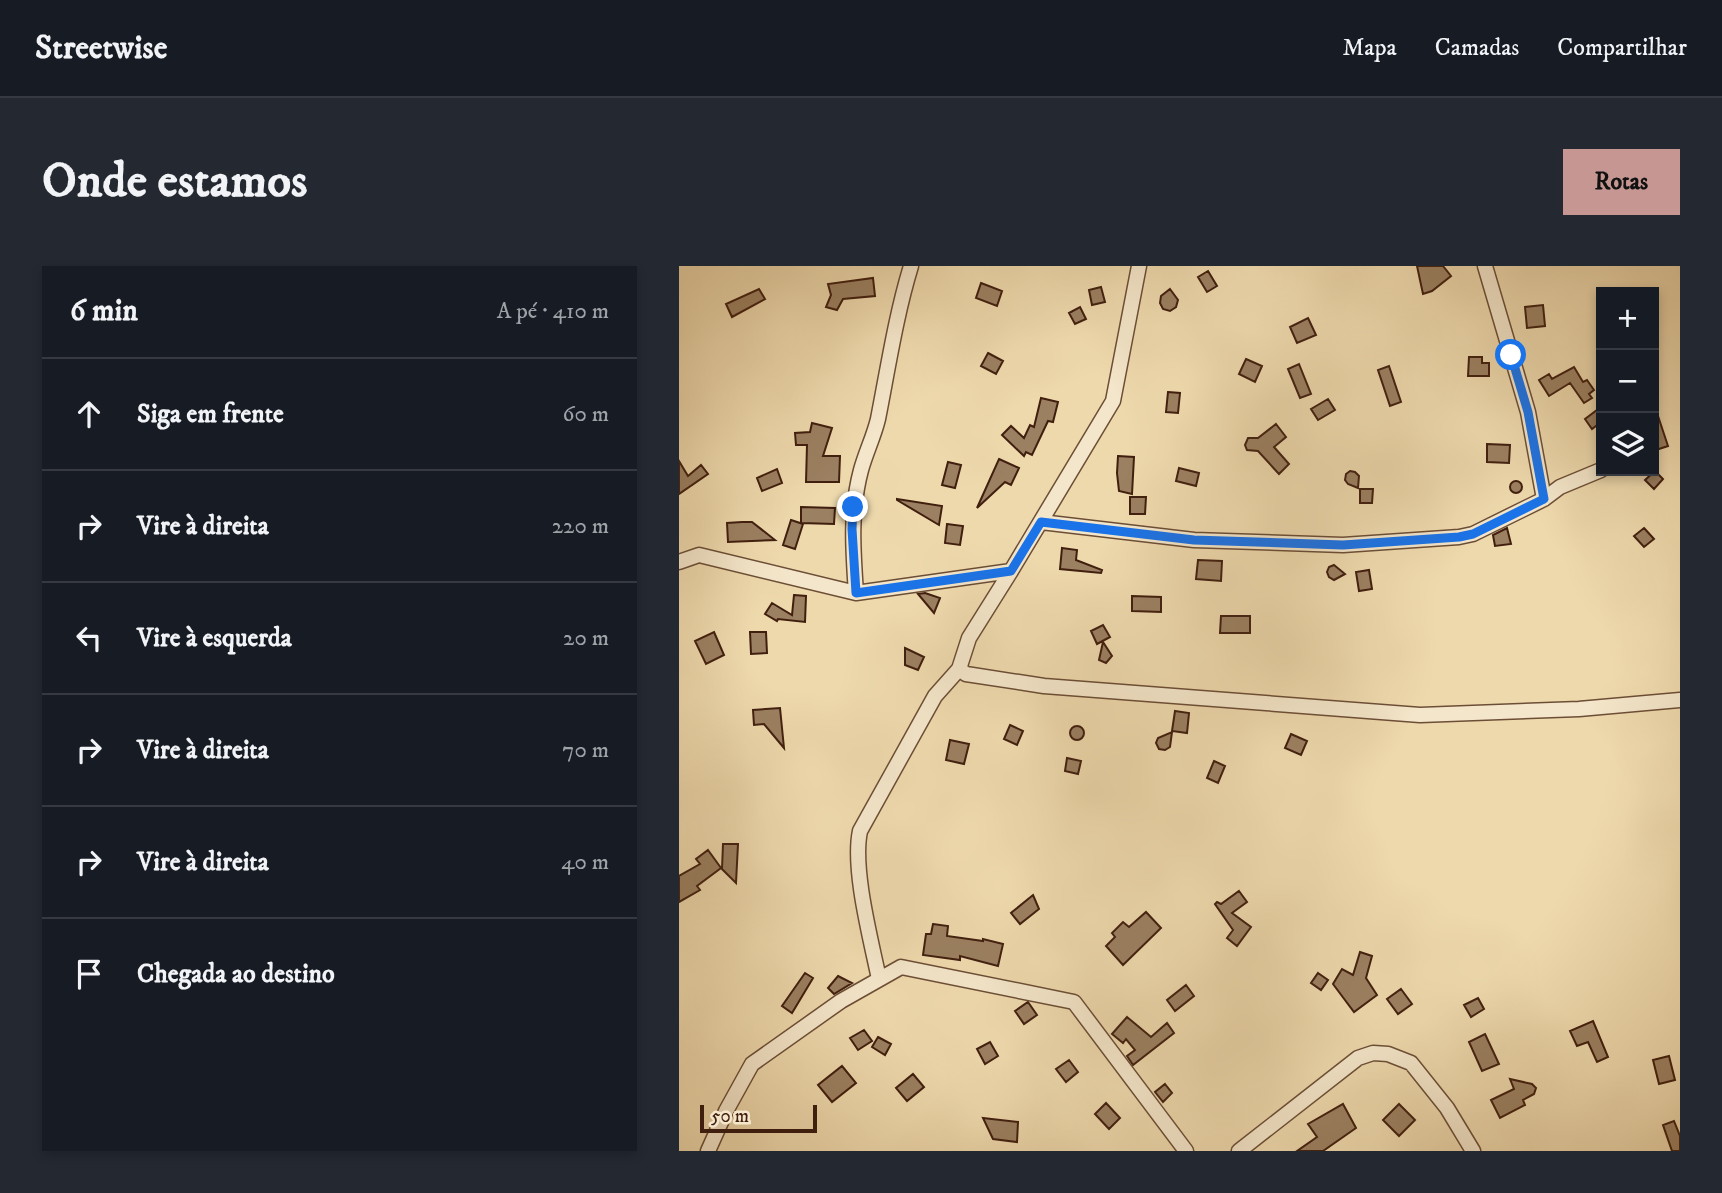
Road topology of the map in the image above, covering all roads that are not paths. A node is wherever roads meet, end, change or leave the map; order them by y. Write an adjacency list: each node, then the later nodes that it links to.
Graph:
1 (911, 266): 9 (street)
2 (1139, 266): 6 (street)
3 (1485, 266): 5 (street)
4 (1596, 472): 5 (street)
5 (1544, 499): 6 (street)
6 (1041, 522): 8 (street)
7 (681, 558): 9 (street)
8 (1011, 571): 9 (street); 10 (street)
9 (856, 593)
10 (960, 669): 11 (street); 12 (street)
11 (1680, 700)
12 (879, 979): 13 (street); 14 (street)
13 (708, 1151)
14 (1186, 1151)
15 (1239, 1151): 16 (street)
16 (1473, 1151)

